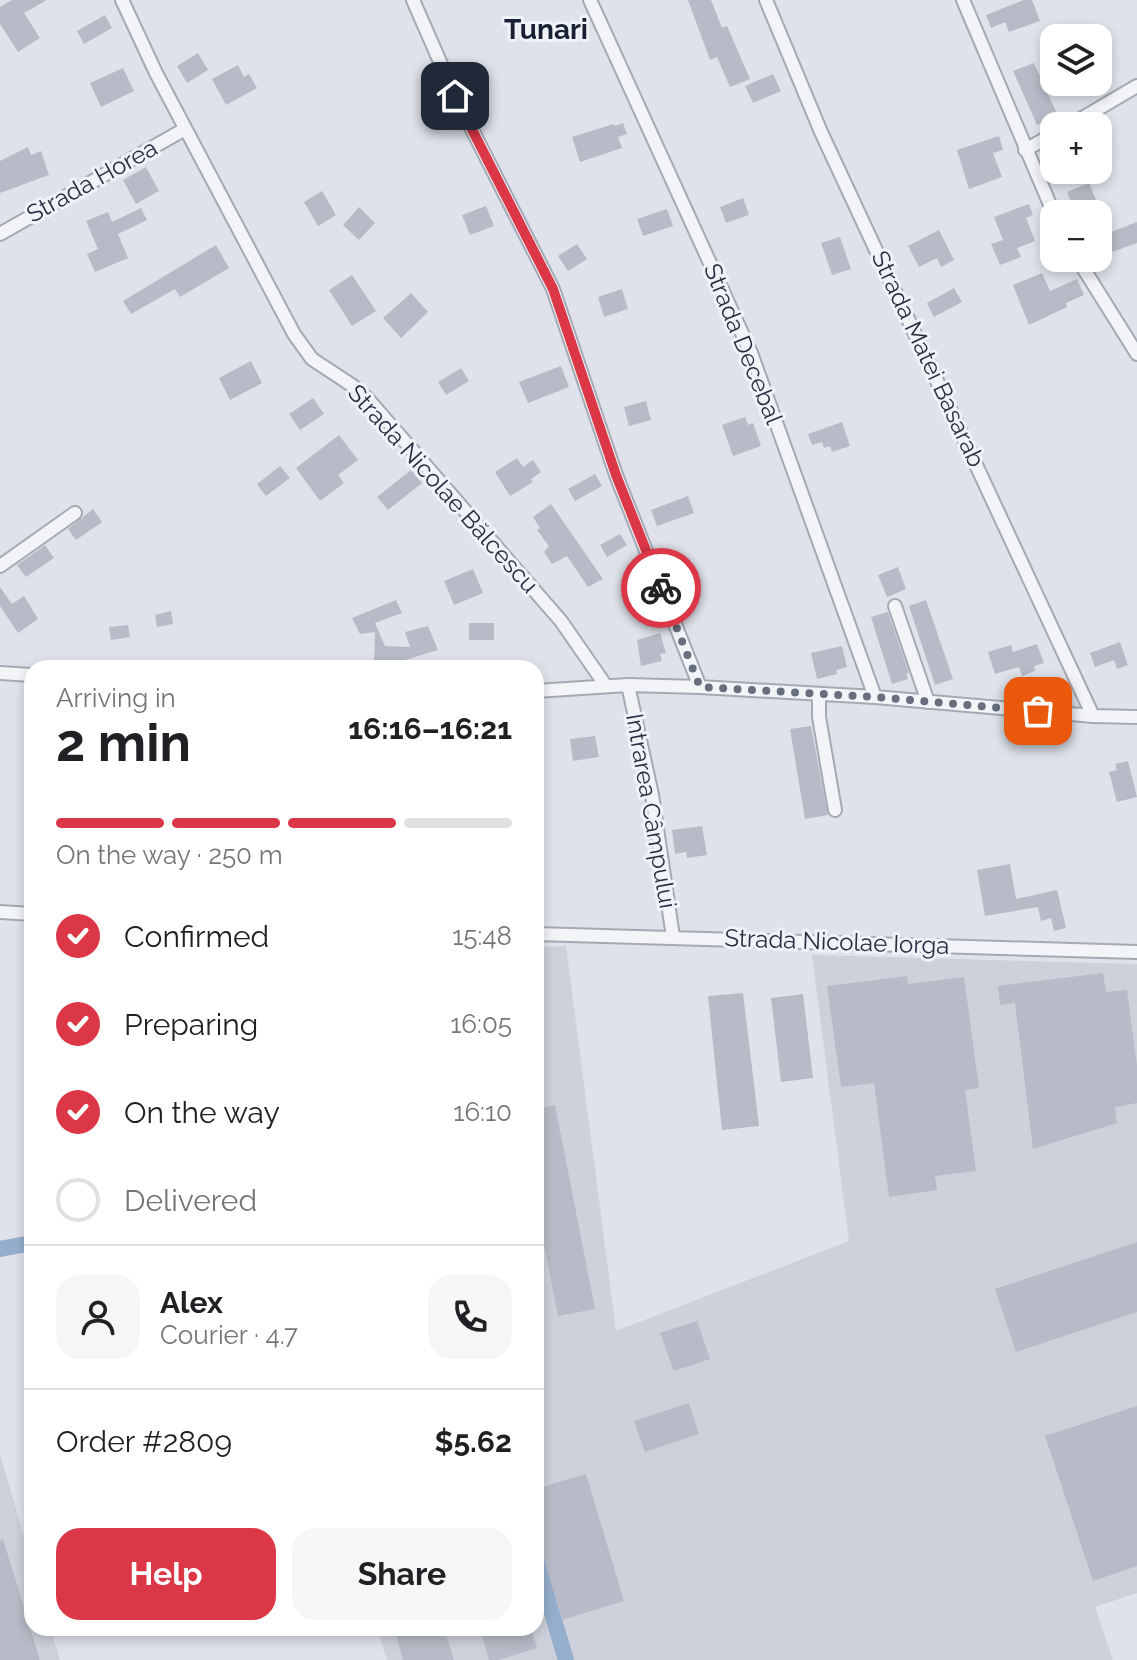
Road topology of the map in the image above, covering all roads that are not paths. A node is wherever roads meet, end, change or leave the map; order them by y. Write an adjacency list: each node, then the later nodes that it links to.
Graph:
1 (122, 0): 8 (street, Strada Nicolae Bălcescu)
2 (413, 0): 22 (street)
3 (590, 0): 25 (street, Strada Decebal)
4 (766, 0): 27 (street, Strada Matei Basarab)
5 (963, 0): 10 (street)
6 (1137, 86): 7 (street)
7 (1093, 112)
8 (185, 129): 12 (street, Strada Horea); 21 (street, Strada Nicolae Bălcescu)
9 (1040, 142): 10 (street)
10 (1025, 150): 11 (street)
11 (1048, 200)
12 (0, 234)
13 (1086, 272): 14 (street)
14 (1137, 354)
15 (75, 513): 16 (street)
16 (0, 566)
17 (895, 606): 26 (street)
18 (0, 673): 19 (street)
19 (24, 674)
20 (628, 685): 21 (street); 22 (street); 33 (street, Intrarea Câmpului)
21 (606, 686): 23 (street)
22 (700, 687): 24 (street)
23 (544, 690)
24 (819, 694): 25 (street); 29 (street)
25 (875, 697): 26 (street)
26 (928, 702): 27 (street)
27 (1093, 716): 28 (street)
28 (1137, 717)
29 (835, 810)
30 (0, 912): 31 (street)
31 (24, 914)
32 (544, 934): 33 (street, Strada Nicolae Iorga)
33 (673, 937): 34 (street, Strada Nicolae Iorga)
34 (1137, 952)

